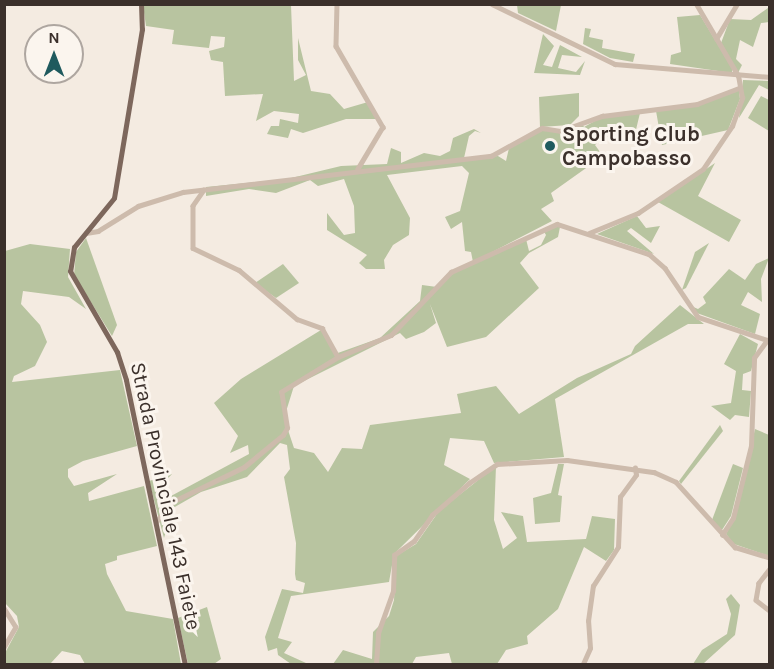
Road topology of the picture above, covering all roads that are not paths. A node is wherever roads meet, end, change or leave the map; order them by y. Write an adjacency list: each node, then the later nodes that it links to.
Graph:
1 (141, 4): 12 (main road, Strada Provinciale 143 Faiete)
2 (337, 4): 10 (street)
3 (492, 4): 7 (street)
4 (696, 4): 6 (street)
5 (737, 4): 6 (street)
6 (716, 39): 7 (street)
7 (738, 76): 8 (street); 9 (street)
8 (770, 77)
9 (740, 88): 10 (street); 13 (street)
10 (358, 169): 11 (street)
11 (204, 190): 12 (street); 15 (street)
12 (86, 233): 17 (main road, Strada Provinciale 143 Faiete)
13 (589, 233): 14 (street); 15 (street)
14 (768, 340): 18 (street)
15 (338, 357): 17 (street)
16 (635, 468): 18 (street); 25 (street); 26 (street)
17 (156, 522): 24 (main road, Strada Provinciale 143 Faiete)
18 (722, 535): 19 (street)
19 (770, 558)
20 (770, 569): 22 (street)
21 (4, 608): 23 (street)
22 (770, 611)
23 (4, 648)
24 (185, 664)
25 (376, 664)
26 (583, 664)

